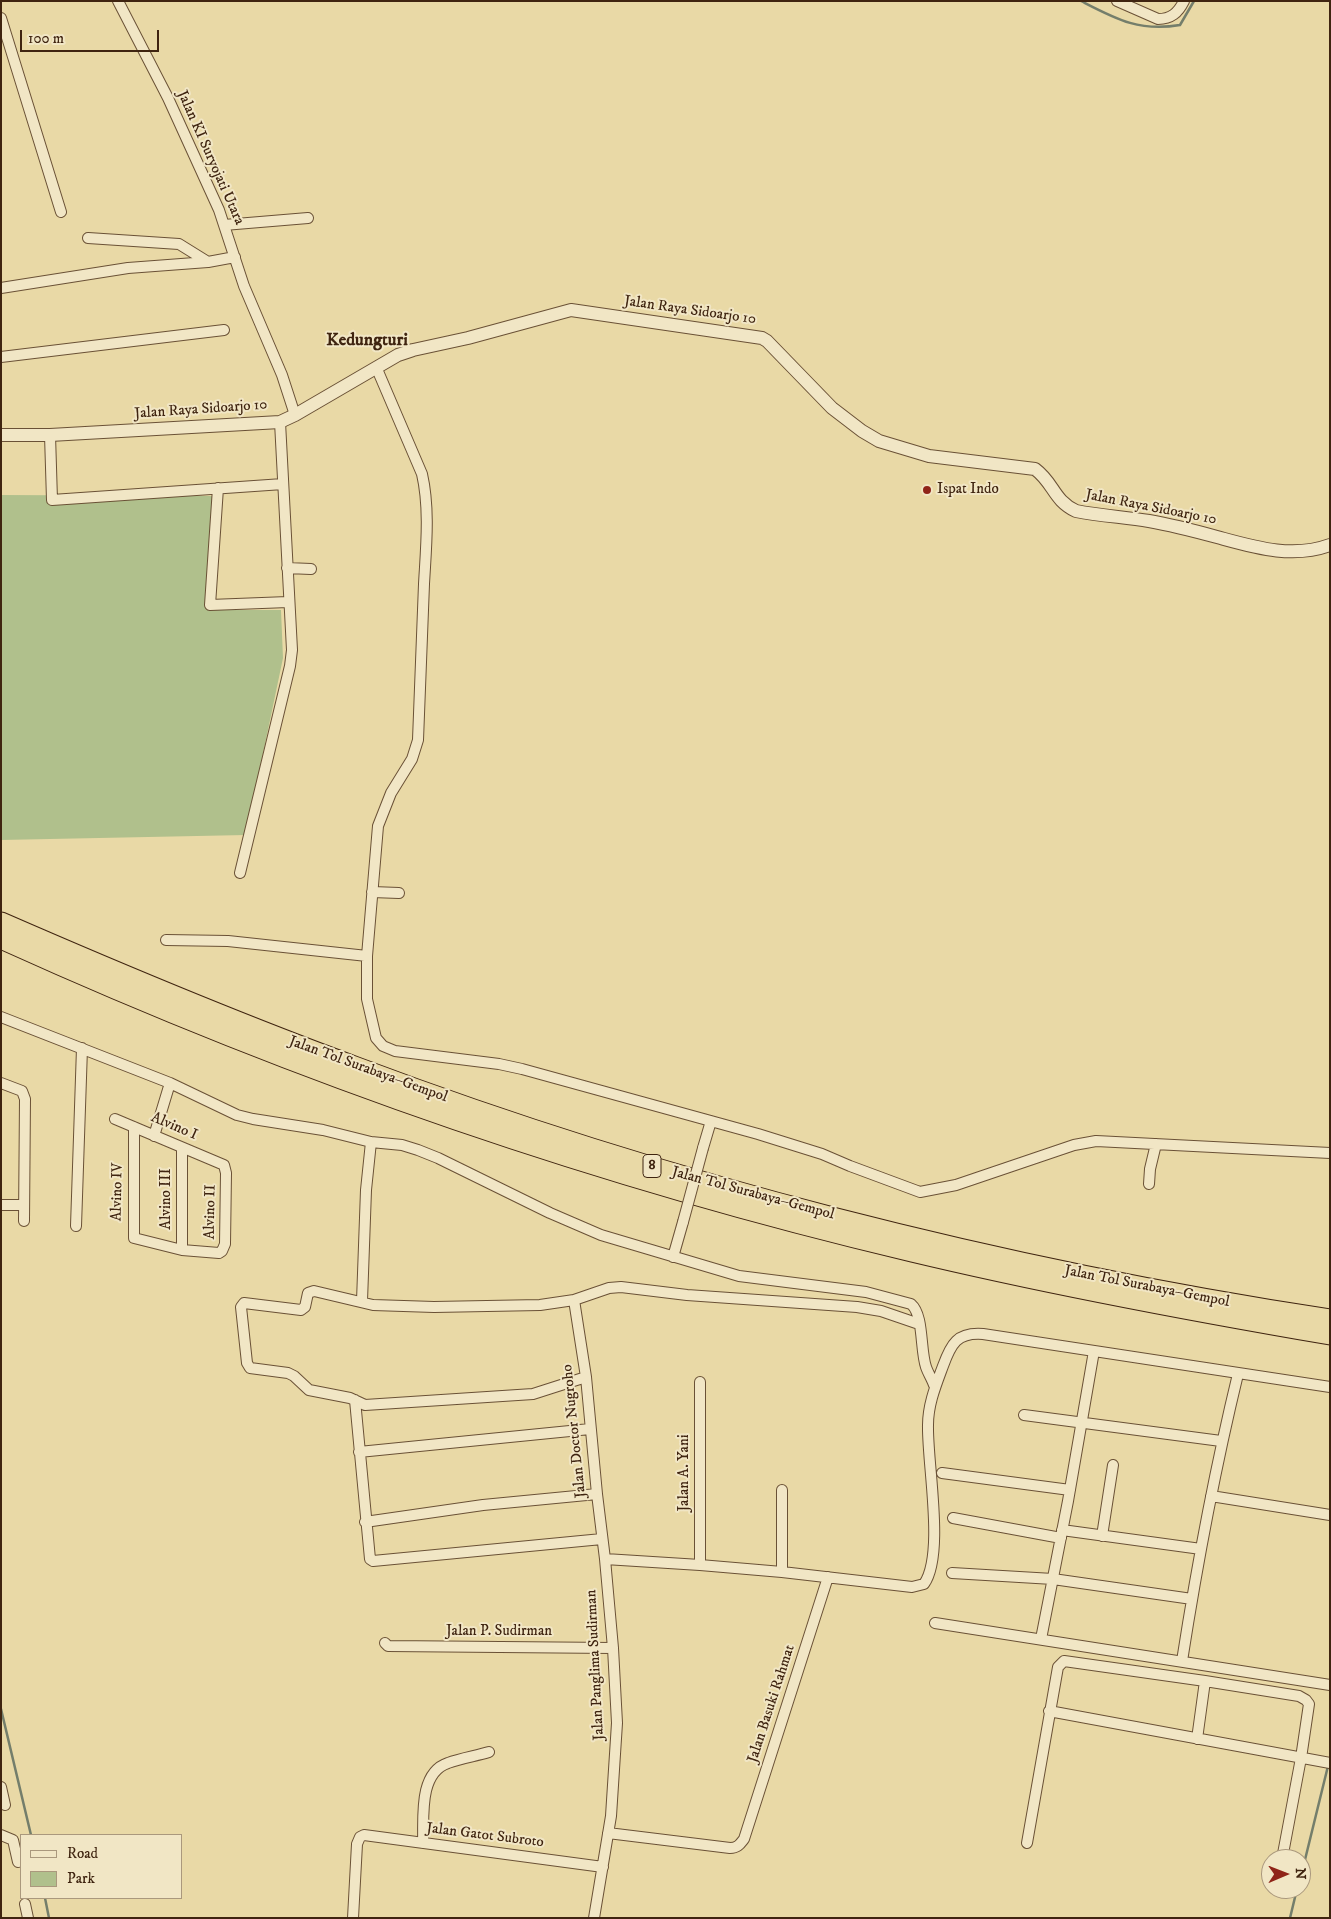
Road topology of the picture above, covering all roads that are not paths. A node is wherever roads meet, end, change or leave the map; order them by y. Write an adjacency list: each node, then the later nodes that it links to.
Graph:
1 (118, 1): 7 (street, Jalan KI Suryojati Utara)
2 (1117, 1): 3 (street)
3 (1184, 1)
4 (1, 18): 5 (street)
5 (61, 212)
6 (308, 218): 7 (street)
7 (224, 225): 9 (street, Jalan KI Suryojati Utara)
8 (88, 238): 10 (street)
9 (234, 257): 10 (street); 15 (street, Jalan KI Suryojati Utara)
10 (208, 262): 11 (street)
11 (1, 288)
12 (224, 330): 13 (street)
13 (1, 357)
14 (377, 368): 15 (street, Jalan Raya Sidoarjo 10); 21 (street, Jalan Raya Sidoarjo 10); 26 (street)
15 (295, 415): 16 (street, Jalan Raya Sidoarjo 10)
16 (280, 422): 18 (street, Jalan Raya Sidoarjo 10); 19 (street)
17 (1, 435): 18 (street, Jalan Raya Sidoarjo 10)
18 (50, 435): 20 (street)
19 (283, 484): 20 (street); 22 (street)
20 (218, 488): 24 (street)
21 (1330, 545)
22 (287, 568): 23 (street); 24 (street)
23 (310, 569)
24 (288, 602): 25 (street)
25 (240, 873)
26 (372, 892): 27 (street); 31 (street)
27 (399, 893)
28 (1, 922): 54 (highway, Jalan Tol Surabaya–Gempol / 8)
29 (1, 939): 56 (highway, Jalan Tol Surabaya–Gempol / 8)
30 (166, 940): 31 (street)
31 (367, 956): 37 (street)
32 (1, 1017): 33 (street)
33 (82, 1048): 35 (street); 49 (street)
34 (1, 1083): 47 (street)
35 (170, 1083): 39 (street); 40 (street)
36 (115, 1119): 38 (street, Alvino I)
37 (711, 1121): 41 (street); 51 (street, bridge)
38 (134, 1127): 39 (street, Alvino I); 50 (street, Alvino IV)
39 (154, 1136): 42 (street, Alvino I)
40 (371, 1142): 51 (street); 53 (street)
41 (1156, 1144): 43 (street); 45 (street)
42 (182, 1148): 44 (street, Alvino I); 50 (street, Alvino III)
43 (1330, 1153)
44 (222, 1163): 50 (street, Alvino II)
45 (1149, 1184)
46 (1, 1205): 47 (street)
47 (24, 1205): 48 (street)
48 (24, 1220)
49 (76, 1226)
50 (182, 1250)
51 (673, 1257): 55 (street)
52 (574, 1300): 53 (street); 55 (street); 59 (street, Jalan Doctor Nugroho)
53 (362, 1301): 63 (street)
54 (1330, 1320)
55 (919, 1324): 61 (street)
56 (1330, 1335)
57 (1094, 1351): 58 (street); 61 (street); 65 (street)
58 (1238, 1374): 62 (street); 67 (street)
59 (586, 1377): 63 (street); 66 (street, Jalan Doctor Nugroho)
60 (700, 1382): 83 (street, Jalan A. Yani)
61 (934, 1385): 86 (street)
62 (1330, 1387)
63 (355, 1400): 68 (street)
64 (1024, 1415): 65 (street)
65 (1081, 1424): 67 (street); 72 (street)
66 (590, 1429): 68 (street); 73 (street, Jalan Doctor Nugroho)
67 (1221, 1442): 74 (street)
68 (359, 1452): 77 (street)
69 (1113, 1465): 79 (street)
70 (942, 1473): 72 (street)
71 (782, 1490): 84 (street)
72 (1070, 1490): 78 (street)
73 (597, 1494): 77 (street); 80 (street, Jalan Doctor Nugroho)
74 (1211, 1496): 75 (street); 81 (street)
75 (1330, 1514)
76 (953, 1518): 78 (street)
77 (365, 1522): 80 (street)
78 (1061, 1534): 79 (street); 87 (street)
79 (1102, 1536): 81 (street)
80 (602, 1539): 82 (street, Jalan Doctor Nugroho)
81 (1201, 1549): 88 (street)
82 (605, 1559): 83 (street); 92 (street, Jalan Panglima Sudirman)
83 (700, 1564): 84 (street)
84 (782, 1572): 86 (street)
85 (952, 1573): 87 (street)
86 (828, 1577): 103 (street, Jalan Basuki Rahmat)
87 (1054, 1579): 88 (street); 90 (street)
88 (1192, 1599): 93 (street)
89 (934, 1623): 90 (street)
90 (1041, 1639): 93 (street)
91 (385, 1643): 92 (street, Jalan P. Sudirman)
92 (613, 1648): 103 (street, Jalan Panglima Sudirman)
93 (1182, 1661): 95 (street)
94 (1206, 1681): 96 (street); 97 (street); 99 (street)
95 (1330, 1685)
96 (1049, 1711): 97 (street); 106 (street)
97 (1197, 1739): 99 (street)
98 (489, 1752): 105 (street)
99 (1301, 1758): 100 (street); 107 (street)
100 (1330, 1763)
101 (1, 1787): 102 (street)
102 (5, 1805)
103 (608, 1834): 109 (street, Jalan Panglima Sudirman)
104 (1, 1835): 108 (street)
105 (423, 1843): 109 (street, Jalan Gatot Subroto); 112 (street, Jalan Gatot Subroto)
106 (1027, 1843)
107 (1284, 1849)
108 (18, 1862)
109 (604, 1867): 113 (street, Jalan Panglima Sudirman)
110 (25, 1904): 111 (street)
111 (28, 1918)
112 (353, 1918)
113 (594, 1918)

